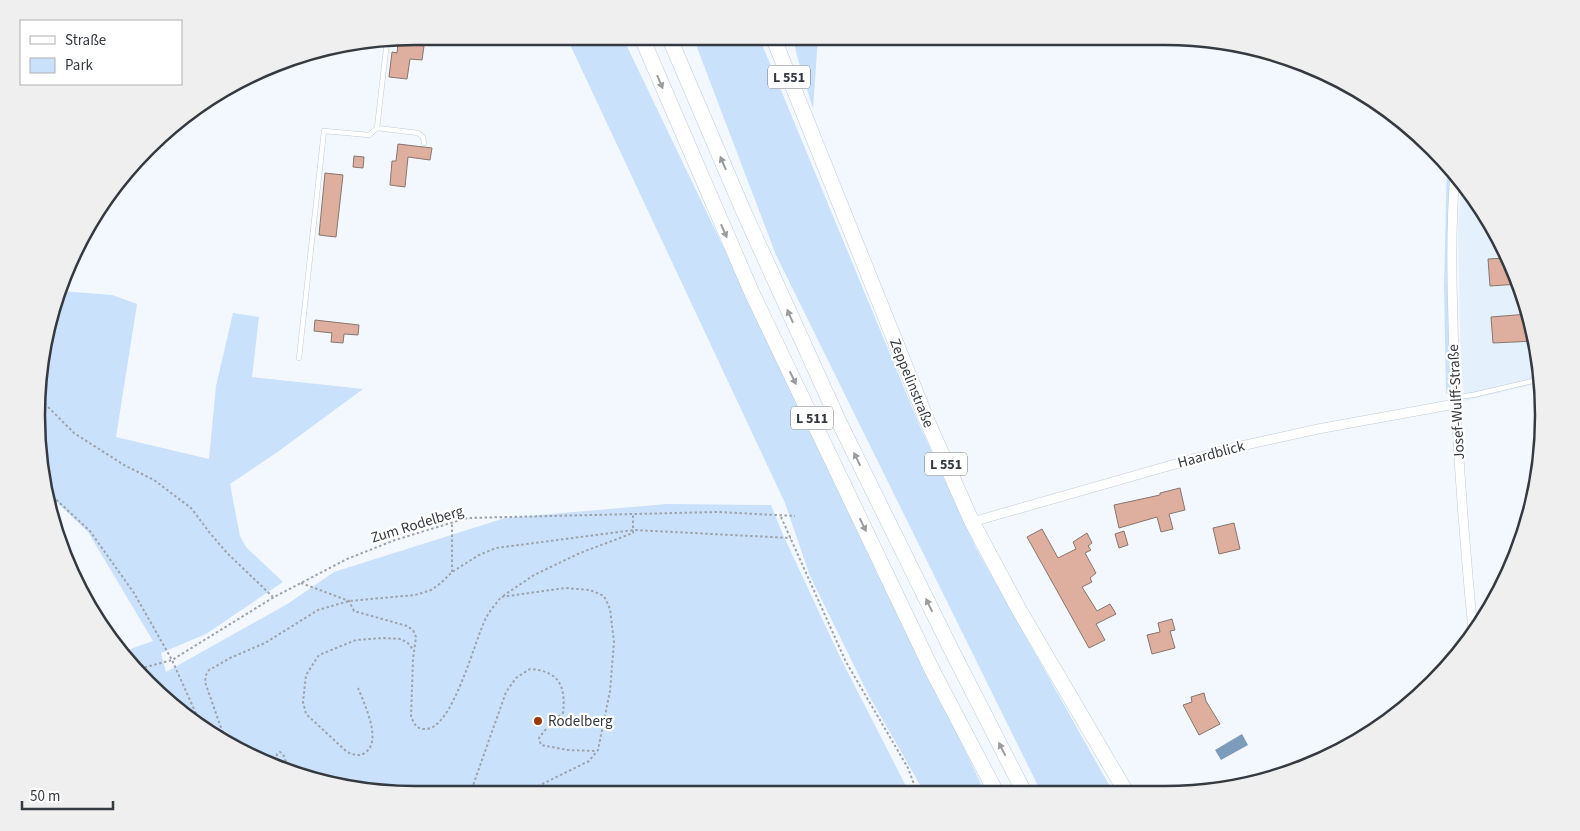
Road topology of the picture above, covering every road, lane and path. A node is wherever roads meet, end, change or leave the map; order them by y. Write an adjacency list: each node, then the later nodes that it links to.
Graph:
1 (645, 45): 38 (main road, L 511, one-way to 38)
2 (673, 45): 39 (main road, L 511, one-way to 2)
3 (776, 45): 16 (main road, Zeppelinstraße / L 551)
4 (386, 46): 5 (lane)
5 (377, 128): 6 (lane); 8 (lane)
6 (424, 143)
7 (1455, 186): 10 (street, Josef-Wulff-Straße)
8 (299, 358)
9 (1533, 382): 10 (lane)
10 (1456, 401): 16 (street, Haardblick); 25 (street, Josef-Wulff-Straße)
11 (45, 404): 22 (path)
12 (55, 498): 27 (path)
13 (633, 514): 14 (path, Zum Rodelberg); 17 (path, Zum Rodelberg); 18 (path)
14 (780, 516): 15 (path, Zum Rodelberg); 19 (path)
15 (795, 516)
16 (972, 522): 40 (main road, Zeppelinstraße / L 551)
17 (452, 523): 20 (path); 21 (path, Zum Rodelberg)
18 (634, 530): 19 (path); 20 (path); 23 (path)
19 (790, 538): 37 (path)
20 (452, 572): 24 (path)
21 (302, 583): 22 (path, Zum Rodelberg); 24 (path)
22 (274, 597): 27 (path, Zum Rodelberg)
23 (502, 597): 26 (path); 32 (path)
24 (350, 601): 26 (path); 31 (path)
25 (1472, 622)
26 (414, 651): 29 (path)
27 (172, 660): 28 (path, Zum Rodelberg); 30 (path)
28 (145, 668)
29 (358, 688)
30 (196, 713)
31 (221, 731)
32 (597, 751): 35 (path); 36 (path)
33 (276, 759): 34 (path)
34 (286, 762)
35 (473, 786)
36 (538, 786)
37 (915, 786)
38 (993, 786)
39 (1021, 786)
40 (1122, 786)

